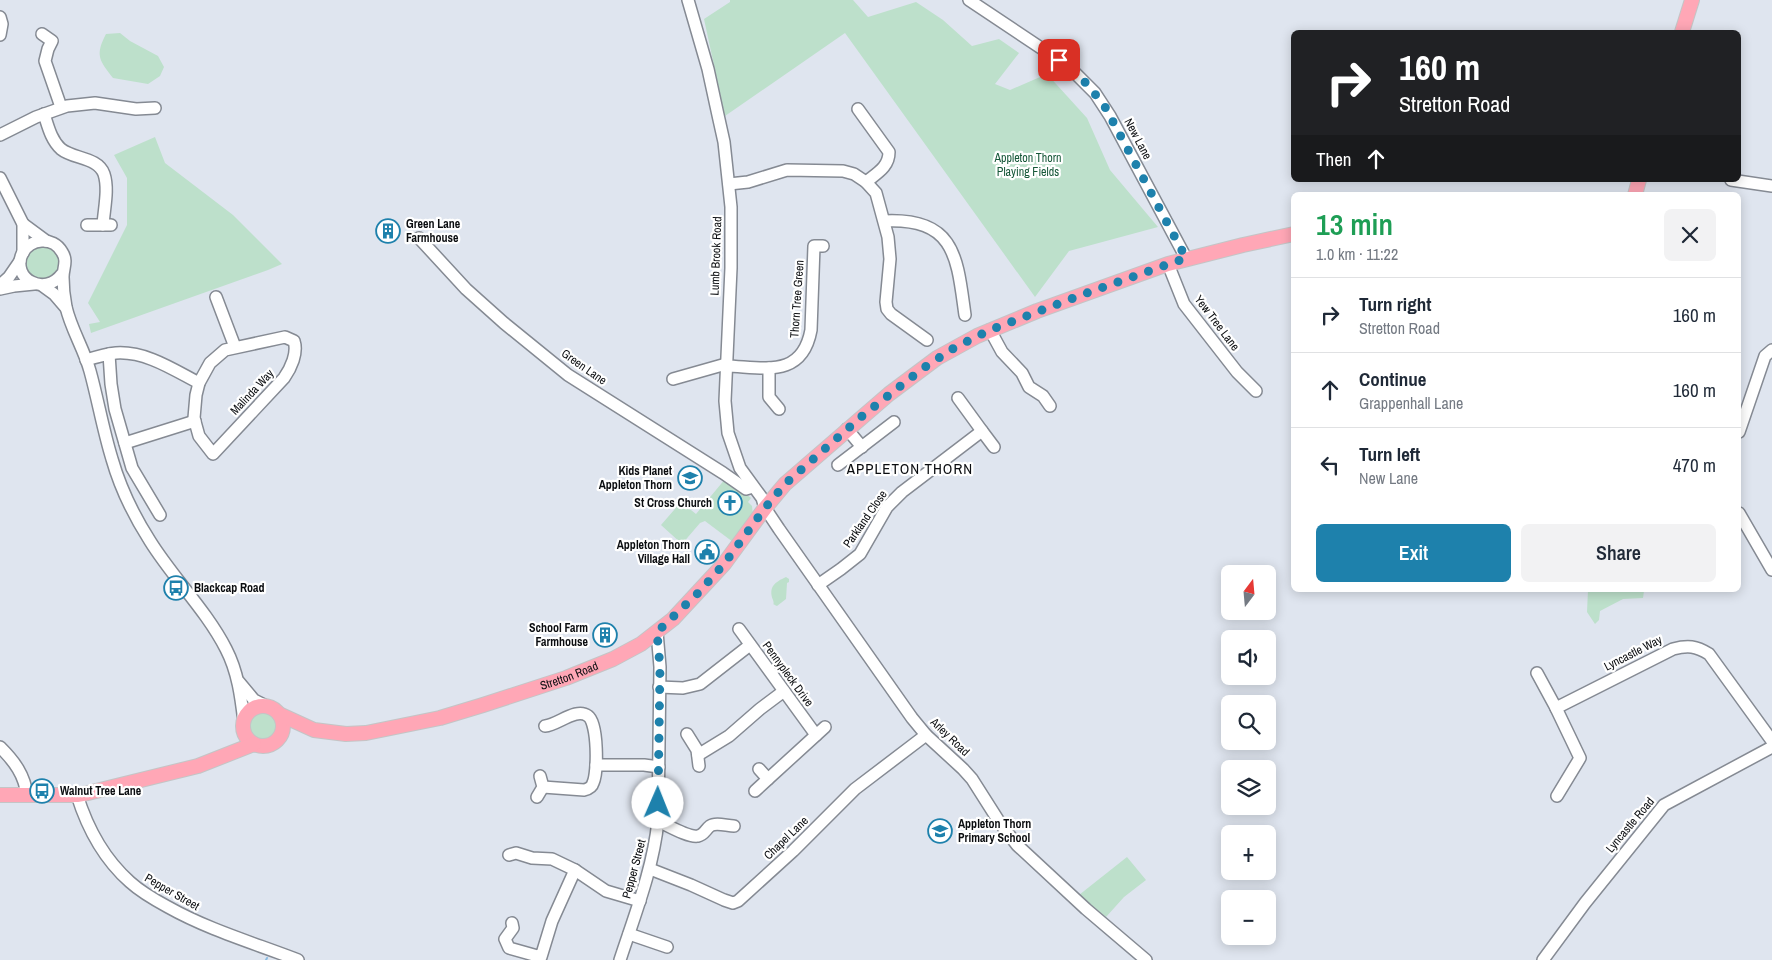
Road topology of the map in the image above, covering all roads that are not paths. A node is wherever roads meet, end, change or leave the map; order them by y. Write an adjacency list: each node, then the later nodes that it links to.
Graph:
1 (688, 0): 16 (street, Lumb Brook Road)
2 (968, 0): 26 (street, New Lane)
3 (1691, 1): 5 (main road)
4 (0, 17): 7 (street)
5 (1683, 30)
6 (42, 34): 9 (street)
7 (0, 35)
8 (860, 105): 15 (street)
9 (61, 107): 10 (street); 11 (street)
10 (155, 108)
11 (44, 114): 12 (street); 20 (street)
12 (1, 131)
13 (0, 178): 19 (street)
14 (1741, 181): 17 (street)
15 (866, 182): 16 (street); 18 (street)
16 (729, 184): 40 (street, Lumb Brook Road)
17 (1772, 186)
18 (885, 221): 33 (street); 35 (street)
19 (23, 224): 23 (street); 25 (street)
20 (86, 225)
21 (1291, 235): 26 (main road, Stretton Road)
22 (419, 238): 57 (street, Green Lane)
23 (46, 241): 25 (street); 28 (street)
24 (823, 246): 41 (street, Thorn Tree Green)
25 (22, 257): 29 (street); 30 (street)
26 (1186, 258): 27 (main road, Stretton Road)
27 (1168, 264): 34 (main road, Stretton Road); 44 (street, Yew Tree Lane)
28 (62, 274): 29 (street); 32 (street)
29 (38, 285): 30 (street); 32 (street)
30 (0, 287)
31 (216, 297): 36 (street)
32 (67, 310): 39 (street)
33 (966, 317)
34 (990, 330): 46 (street); 51 (main road, Stretton Road)
35 (927, 340)
36 (235, 346): 43 (street); 48 (street, Malinda Way)
37 (1772, 350): 50 (street)
38 (110, 354): 39 (street); 43 (street); 53 (street)
39 (86, 360): 67 (street)
40 (726, 365): 41 (street, Thorn Tree Green); 42 (street, Thorn Tree Green); 57 (street, Lumb Brook Road)
41 (769, 368): 47 (street)
42 (673, 379)
43 (199, 383): 48 (street)
44 (1256, 391)
45 (958, 398): 52 (street)
46 (1051, 407)
47 (778, 409)
48 (195, 421): 53 (street)
49 (894, 422): 54 (street)
50 (1741, 426)
51 (847, 429): 54 (street); 58 (main road, Stretton Road)
52 (982, 431): 55 (street); 62 (street, Parkland Close)
53 (125, 443): 59 (street)
54 (862, 447): 56 (street)
55 (994, 447)
56 (838, 465)
57 (753, 487): 58 (street, Lumb Brook Road)
58 (765, 508): 62 (street, Arley Road); 64 (main road, Stretton Road)
59 (160, 515)
60 (1741, 516): 61 (street)
61 (1772, 570)
62 (818, 585): 80 (street, Arley Road)
63 (739, 629): 65 (street, Pennypleck Drive)
64 (657, 632): 68 (street, Pepper Street); 76 (main road, Stretton Road)
65 (750, 645): 68 (street); 69 (street, Pennypleck Drive)
66 (1536, 674): 71 (street)
67 (238, 681): 70 (street); 73 (street)
68 (659, 687): 87 (street, Pepper Street)
69 (784, 691): 77 (street); 79 (street, Pennypleck Drive)
70 (266, 706): 72 (main road); 73 (main road)
71 (1556, 708): 81 (street, Lyncastle Way); 95 (street)
72 (279, 714): 76 (main road, Stretton Road); 78 (main road)
73 (244, 725): 82 (main road); 85 (main road)
74 (543, 726): 86 (street)
75 (825, 727): 79 (street)
76 (314, 730): 78 (main road, Stretton Road)
77 (687, 734)
78 (281, 735): 82 (main road)
79 (816, 735): 90 (street)
80 (926, 735): 99 (street, Chapel Lane); 107 (street, Arley Road)
81 (1772, 741)
82 (254, 744): 85 (main road)
83 (0, 747): 94 (street)
84 (1772, 747): 108 (street, Lyncastle Road)
85 (217, 759): 92 (main road)
86 (596, 765): 87 (street); 89 (street)
87 (659, 767): 96 (street, Pepper Street)
88 (759, 769): 90 (street)
89 (540, 776)
90 (768, 779): 91 (street)
91 (755, 791)
92 (77, 795): 94 (main road); 105 (street, Pepper Street)
93 (0, 796): 94 (main road)
94 (27, 796)
95 (1557, 796)
96 (658, 821): 97 (street); 99 (street, Pepper Street)
97 (734, 826)
98 (507, 855): 100 (street)
99 (650, 869): 101 (street, Pepper Street)
100 (575, 870): 101 (street); 102 (street)
101 (640, 902): 103 (street, Pepper Street)
102 (512, 923)
103 (629, 934): 104 (street); 106 (street, Pepper Street)
104 (670, 944)
105 (298, 960)
106 (620, 960)
107 (1146, 960)
108 (1543, 960)

